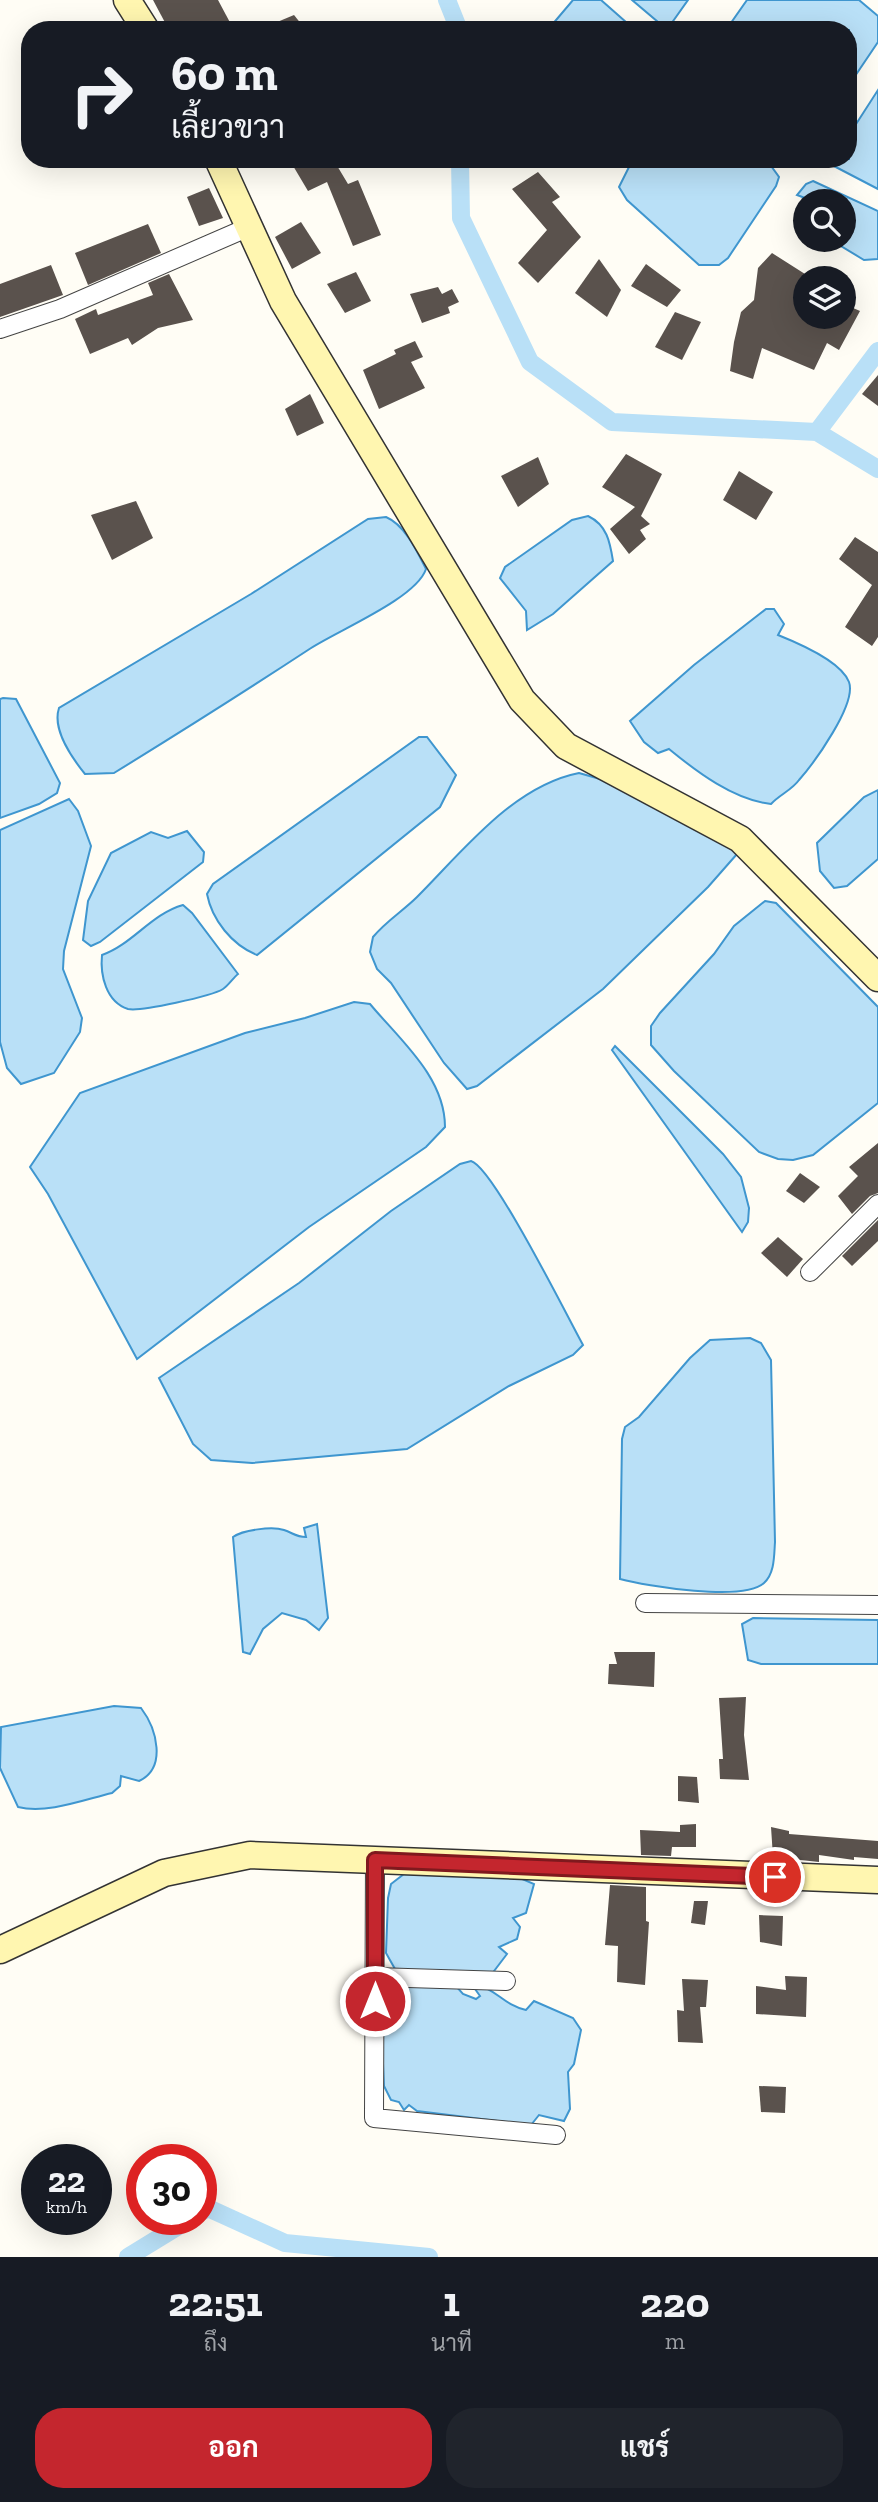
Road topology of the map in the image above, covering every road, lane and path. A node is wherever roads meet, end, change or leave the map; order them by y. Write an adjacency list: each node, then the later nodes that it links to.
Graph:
1 (127, 0): 2 (street)
2 (140, 21)
3 (222, 168): 4 (street)
4 (249, 228): 5 (street); 6 (street)
5 (0, 329)
6 (878, 978)
7 (878, 1204): 8 (street)
8 (810, 1272)
9 (645, 1603): 10 (street)
10 (878, 1605)
11 (375, 1860): 12 (street); 13 (street); 14 (street)
12 (878, 1880)
13 (0, 1950)
14 (375, 1977): 15 (street); 16 (street)
15 (506, 1981)
16 (556, 2135)

